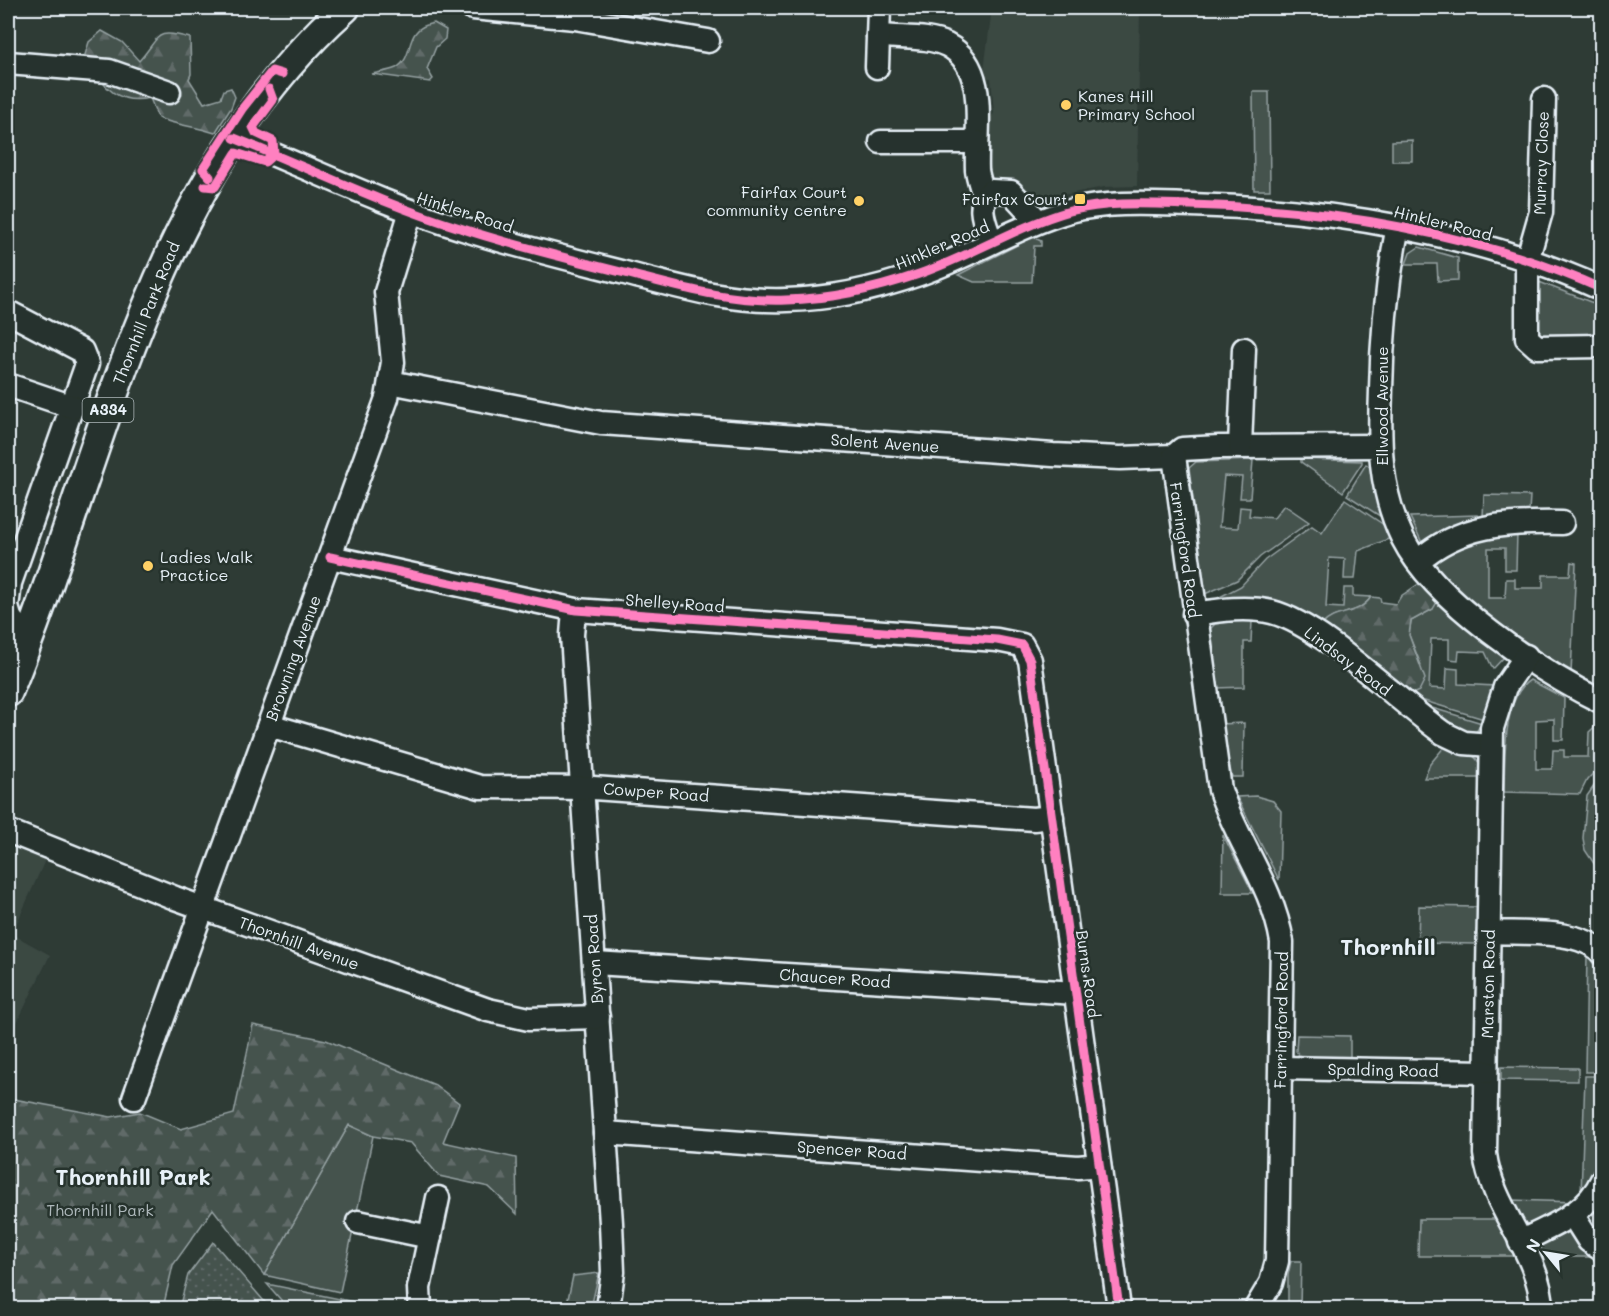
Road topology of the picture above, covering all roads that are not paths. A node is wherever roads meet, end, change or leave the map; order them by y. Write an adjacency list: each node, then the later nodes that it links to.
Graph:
1 (345, 8): 10 (main road, Thornhill Park Road / A334)
2 (473, 8): 5 (street)
3 (879, 8): 4 (street)
4 (878, 35): 7 (street); 12 (street)
5 (708, 41)
6 (8, 63): 8 (street)
7 (877, 67)
8 (169, 92)
9 (1544, 99): 18 (street, Murray Close)
10 (234, 138): 14 (street, Hinkler Road); 36 (main road, Thornhill Park Road / A334)
11 (881, 142): 12 (street)
12 (977, 142): 13 (street)
13 (984, 197): 15 (street); 17 (street)
14 (411, 211): 17 (street, Hinkler Road); 23 (street, Browning Avenue)
15 (1038, 221): 16 (street, Hinkler Road); 17 (street, Hinkler Road)
16 (1398, 226): 18 (street, Hinkler Road); 27 (street, Ellwood Avenue)
17 (991, 241)
18 (1527, 261): 19 (street, Hinkler Road); 21 (street)
19 (1602, 289)
20 (8, 312): 25 (street)
21 (1602, 346)
22 (1237, 361): 26 (street)
23 (390, 382): 28 (street, Solent Avenue); 30 (street, Browning Avenue)
24 (8, 385): 25 (street)
25 (73, 407): 32 (street)
26 (1240, 446): 27 (street, Solent Avenue); 28 (street, Solent Avenue)
27 (1380, 446): 31 (street, Ellwood Avenue)
28 (1173, 456): 35 (street, Farringford Road)
29 (1562, 523): 31 (street)
30 (330, 557): 34 (street, Shelley Road); 41 (street, Browning Avenue)
31 (1418, 561): 38 (street, Ellwood Avenue)
32 (8, 600)
33 (8, 609): 36 (street)
34 (574, 610): 37 (street, Shelley Road); 43 (street, Byron Road)
35 (1194, 614): 42 (street, Lindsay Road); 52 (street, Farringford Road)
36 (30, 633): 39 (main road, Thornhill Park Road / A334)
37 (1022, 645): 44 (street, Burns Road)
38 (1526, 657): 40 (street, Ellwood Avenue); 42 (street, Marston Road)
39 (8, 693)
40 (1602, 702)
41 (269, 725): 43 (street, Cowper Road); 46 (street, Browning Avenue)
42 (1491, 745): 47 (street, Marston Road)
43 (584, 788): 44 (street, Cowper Road); 49 (street, Byron Road)
44 (1052, 817): 50 (street, Burns Road)
45 (8, 831): 46 (street, Thornhill Avenue)
46 (203, 908): 51 (street, Thornhill Avenue); 54 (street, Browning Avenue)
47 (1489, 932): 48 (street); 53 (street, Marston Road)
48 (1602, 953)
49 (595, 963): 50 (street, Chaucer Road); 51 (street, Byron Road)
50 (1076, 993): 56 (street, Burns Road)
51 (598, 1017): 55 (street, Byron Road)
52 (1281, 1068): 53 (street, Spalding Road); 67 (street, Farringford Road)
53 (1486, 1072): 62 (street, Marston Road)
54 (134, 1098)
55 (605, 1133): 56 (street, Spencer Road); 65 (street, Byron Road)
56 (1099, 1165): 66 (street, Burns Road)
57 (1602, 1180): 59 (street)
58 (438, 1198): 61 (street)
59 (1572, 1214): 62 (street); 63 (street)
60 (358, 1222): 61 (street)
61 (429, 1237): 64 (street)
62 (1520, 1242): 68 (street, Marston Road)
63 (1602, 1250)
64 (420, 1308)
65 (614, 1308)
66 (1119, 1308)
67 (1256, 1308)
68 (1542, 1308)

